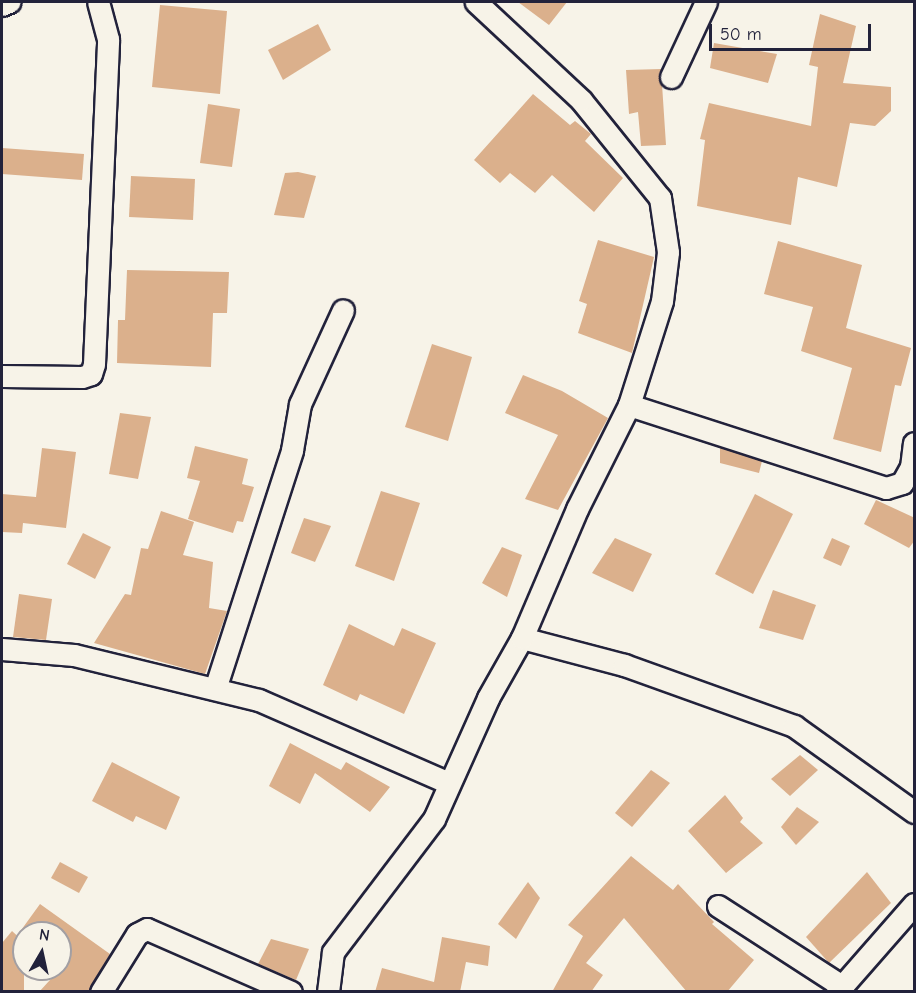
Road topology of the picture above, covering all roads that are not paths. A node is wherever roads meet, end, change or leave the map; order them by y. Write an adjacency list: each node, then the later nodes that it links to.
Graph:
1 (9, 2): 5 (street)
2 (98, 2): 8 (street)
3 (476, 2): 9 (street)
4 (706, 2): 6 (street)
5 (2, 5)
6 (671, 77)
7 (343, 310): 13 (street)
8 (2, 376)
9 (629, 405): 10 (street); 11 (street)
10 (915, 443)
11 (522, 638): 14 (street); 15 (street)
12 (2, 649): 13 (street)
13 (215, 689): 14 (street)
14 (449, 783): 18 (street)
15 (915, 812)
16 (915, 904): 19 (street)
17 (718, 906): 19 (street)
18 (328, 985): 22 (street)
19 (840, 989)
20 (101, 992): 21 (street)
21 (291, 992)
22 (310, 992)

